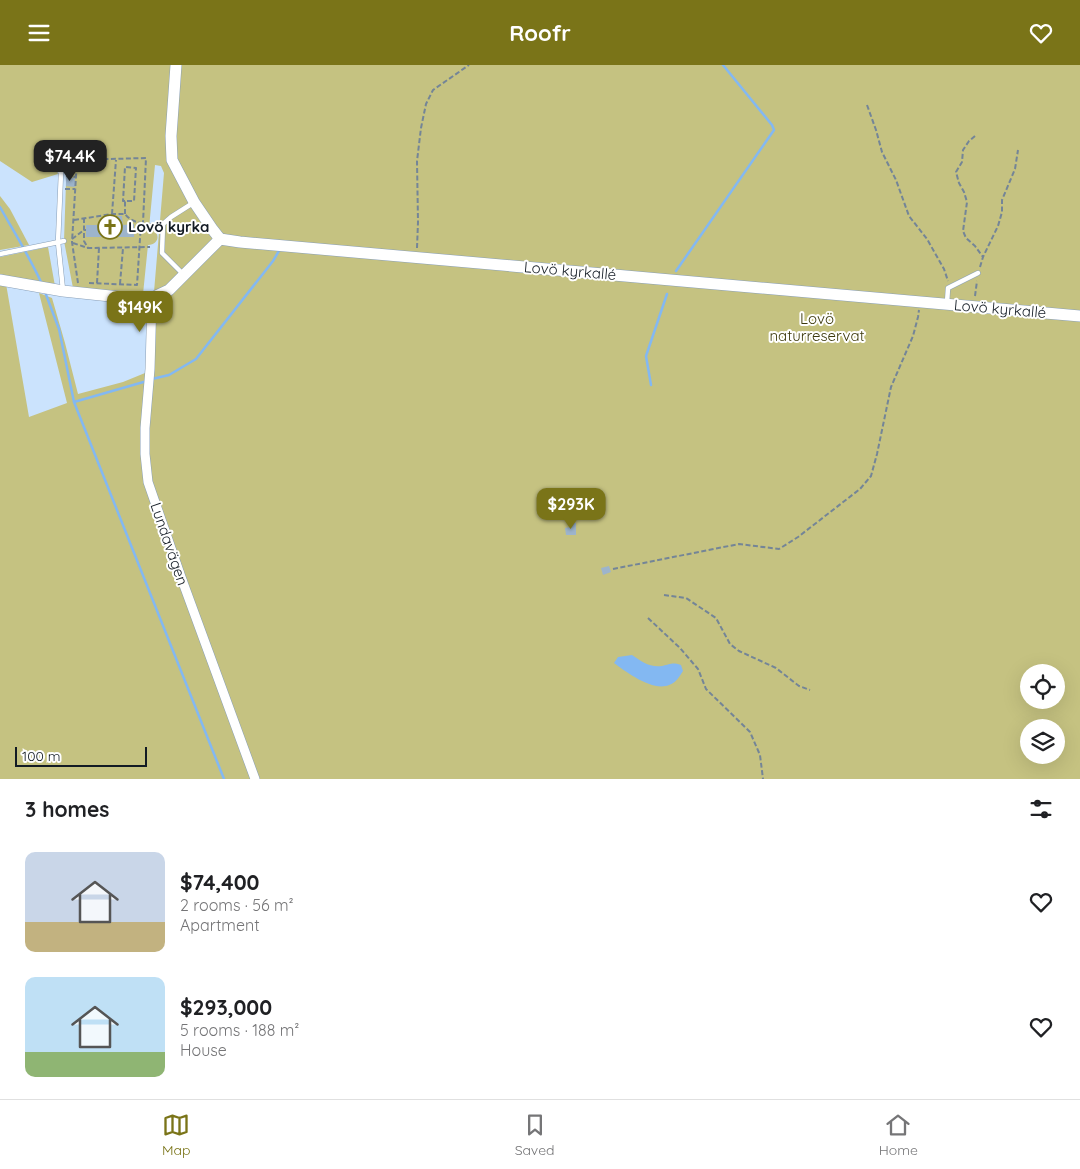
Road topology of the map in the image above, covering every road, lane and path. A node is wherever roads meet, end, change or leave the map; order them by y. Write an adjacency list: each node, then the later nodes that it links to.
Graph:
1 (176, 65): 13 (street)
2 (469, 65): 32 (path)
3 (867, 105): 40 (path)
4 (975, 135): 31 (path)
5 (1018, 150): 31 (path)
6 (116, 160): 9 (path); 14 (path); 18 (path)
7 (56, 165): 8 (lane)
8 (61, 176): 9 (path); 10 (lane)
9 (76, 177): 11 (path)
10 (60, 189): 11 (path); 24 (lane)
11 (75, 189): 17 (path)
12 (126, 201): 12 (path); 15 (path)
13 (194, 202): 19 (lane); 21 (street)
14 (112, 214): 15 (path); 16 (path)
15 (125, 214): 18 (path)
16 (84, 218): 17 (path); 20 (path)
17 (74, 220): 23 (path)
18 (142, 223): 19 (path); 27 (path)
19 (163, 224): 34 (lane)
20 (85, 230): 23 (path); 25 (path)
21 (220, 239): 32 (street, Lovö kyrkallé); 34 (street)
22 (64, 241): 24 (lane)
23 (72, 241): 25 (path); 36 (path)
24 (58, 242): 30 (lane); 41 (lane)
25 (88, 247): 29 (path)
26 (123, 247): 27 (path); 29 (path); 39 (path)
27 (140, 247): 28 (path); 39 (path)
28 (150, 247)
29 (99, 248): 38 (path)
30 (0, 254)
31 (983, 257): 33 (path)
32 (417, 258): 43 (street, Lovö kyrkallé)
33 (978, 273): 40 (lane); 45 (path)
34 (184, 275): 42 (street)
35 (0, 280): 41 (street)
36 (78, 283)
37 (87, 283): 38 (path)
38 (96, 283): 39 (path)
39 (120, 285)
40 (948, 288): 44 (lane)
41 (63, 291): 42 (street)
42 (152, 298): 51 (street, Lundavägen)
43 (920, 303): 44 (street, Lovö kyrkallé); 47 (path)
44 (947, 305): 45 (street, Lovö kyrkallé)
45 (974, 306): 46 (street, Lovö kyrkallé)
46 (1080, 316)
47 (613, 569)
48 (664, 595): 50 (path)
49 (648, 617): 52 (path)
50 (810, 690)
51 (255, 779)
52 (763, 779)

